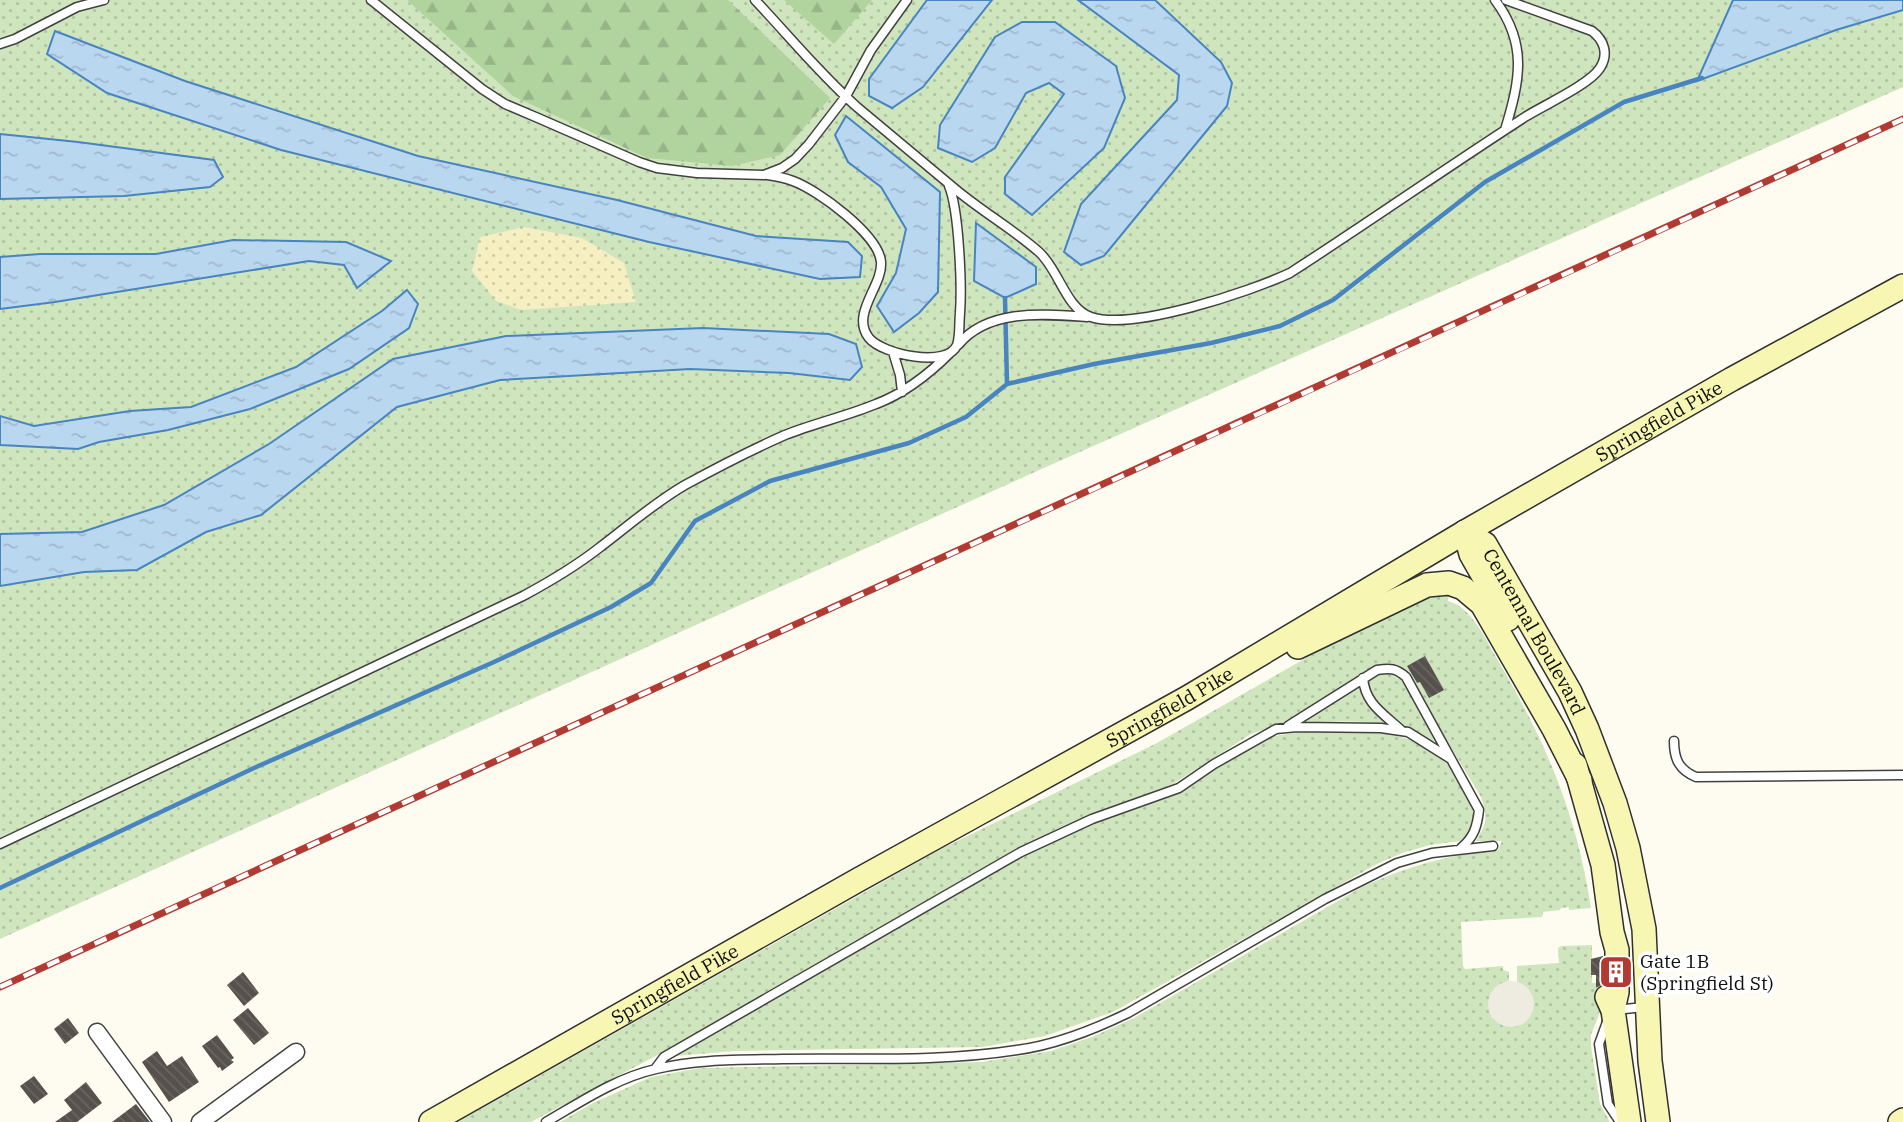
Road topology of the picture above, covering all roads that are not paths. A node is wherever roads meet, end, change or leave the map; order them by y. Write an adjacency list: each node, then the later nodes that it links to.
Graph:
1 (104, 0): 7 (lane)
2 (371, 0): 10 (lane)
3 (755, 0): 8 (lane)
4 (906, 0): 8 (lane)
5 (1495, 0): 9 (lane)
6 (1506, 0): 9 (lane)
7 (0, 44)
8 (846, 96): 10 (lane); 11 (lane)
9 (1505, 130): 13 (lane)
10 (764, 175): 15 (lane)
11 (948, 183): 13 (lane); 14 (lane)
12 (1903, 286): 18 (main road, Springfield Pike)
13 (1093, 317): 14 (lane)
14 (957, 346): 16 (lane)
15 (893, 352): 16 (lane); 17 (lane)
16 (950, 353): 17 (lane)
17 (902, 392): 27 (lane)
18 (1465, 532): 20 (main road, Springfield Pike); 26 (main road, Centennal Boulevard); 30 (main road, Centennal Boulevard)
19 (1363, 678): 21 (lane); 22 (lane); 24 (lane)
20 (1187, 698): 26 (main road); 38 (main road, Springfield Pike)
21 (1286, 728): 22 (lane); 35 (lane)
22 (1403, 732): 24 (lane)
23 (1674, 741): 25 (lane)
24 (1451, 759): 29 (lane)
25 (1903, 775)
26 (1580, 780): 30 (main road, Centennal Boulevard)
27 (0, 844)
28 (1493, 846): 29 (lane)
29 (1461, 848): 35 (lane)
30 (1628, 931): 31 (main road, Centennal Boulevard); 32 (main road)
31 (1647, 1007): 32 (lane); 42 (main road, Centennal Boulevard)
32 (1613, 1010): 40 (lane); 41 (main road)
33 (97, 1032): 36 (street)
34 (296, 1052): 37 (street)
35 (655, 1069): 39 (lane)
36 (163, 1122)
37 (200, 1122)
38 (431, 1122)
39 (546, 1122)
40 (1620, 1122)
41 (1629, 1122)
42 (1658, 1122)

